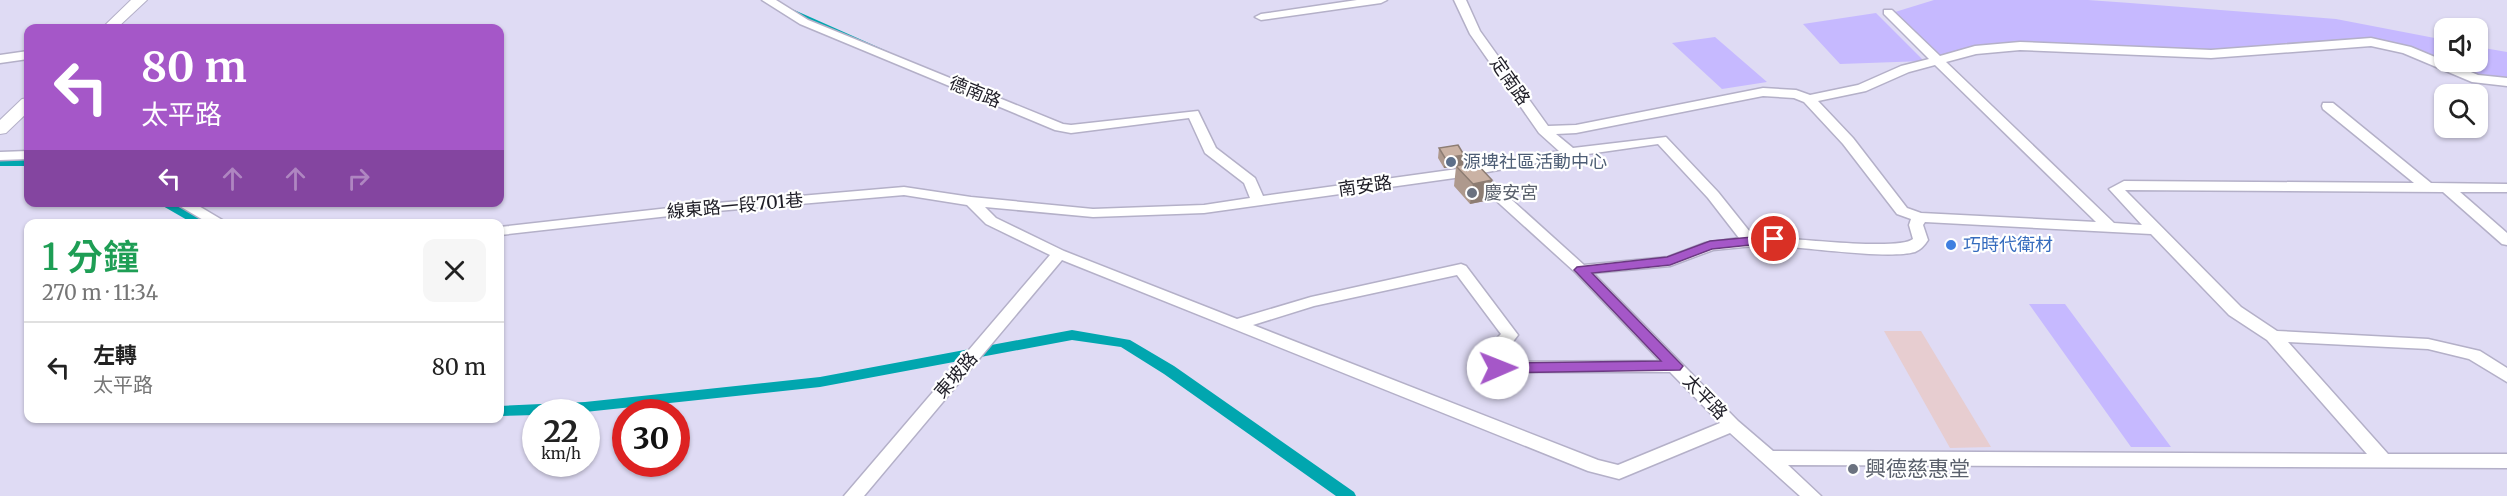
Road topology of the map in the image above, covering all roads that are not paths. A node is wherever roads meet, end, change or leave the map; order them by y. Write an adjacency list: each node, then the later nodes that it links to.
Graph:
1 (140, 0): 7 (main road)
2 (768, 0): 25 (street, 德南路)
3 (1381, 0): 6 (street)
4 (1460, 0): 16 (street, 定南路)
5 (1888, 12): 10 (street)
6 (1261, 17)
7 (113, 24)
8 (24, 56): 9 (street)
9 (0, 59)
10 (1938, 60): 11 (street); 12 (street); 29 (street)
11 (2507, 82)
12 (1809, 99): 16 (street); 27 (street)
13 (2328, 106): 21 (street)
14 (24, 107): 15 (main road)
15 (0, 129)
16 (1544, 130): 17 (street, 定南路)
17 (1571, 154): 20 (street, 南安路); 33 (street, 南安路)
18 (24, 155): 19 (street)
19 (0, 156)
20 (1472, 171): 25 (street, 南安路); 35 (street, 太平路)
21 (2427, 187): 22 (street); 31 (street)
22 (2445, 187): 23 (street); 32 (street)
23 (2507, 188)
24 (971, 201): 25 (street, 南安路); 30 (street, 線東路一段701巷); 34 (street)
25 (1258, 201)
26 (190, 207): 28 (street)
27 (1919, 218): 29 (street); 33 (street)
28 (212, 219)
29 (2109, 227): 31 (street)
30 (504, 231)
31 (2155, 231): 37 (street)
32 (2507, 241)
33 (1750, 242): 35 (street)
34 (1059, 254): 36 (street); 44 (street, 東坡路)
35 (1581, 270): 38 (street, 太平路)
36 (1233, 325): 38 (street); 40 (street)
37 (2273, 336): 39 (street); 42 (street)
38 (1675, 366): 40 (street, 太平路)
39 (2507, 376)
40 (1732, 425): 41 (street, 太平路)
41 (1769, 458): 42 (street); 45 (street, 太平路)
42 (2383, 460): 43 (street)
43 (2507, 461)
44 (852, 496)
45 (1812, 496)

